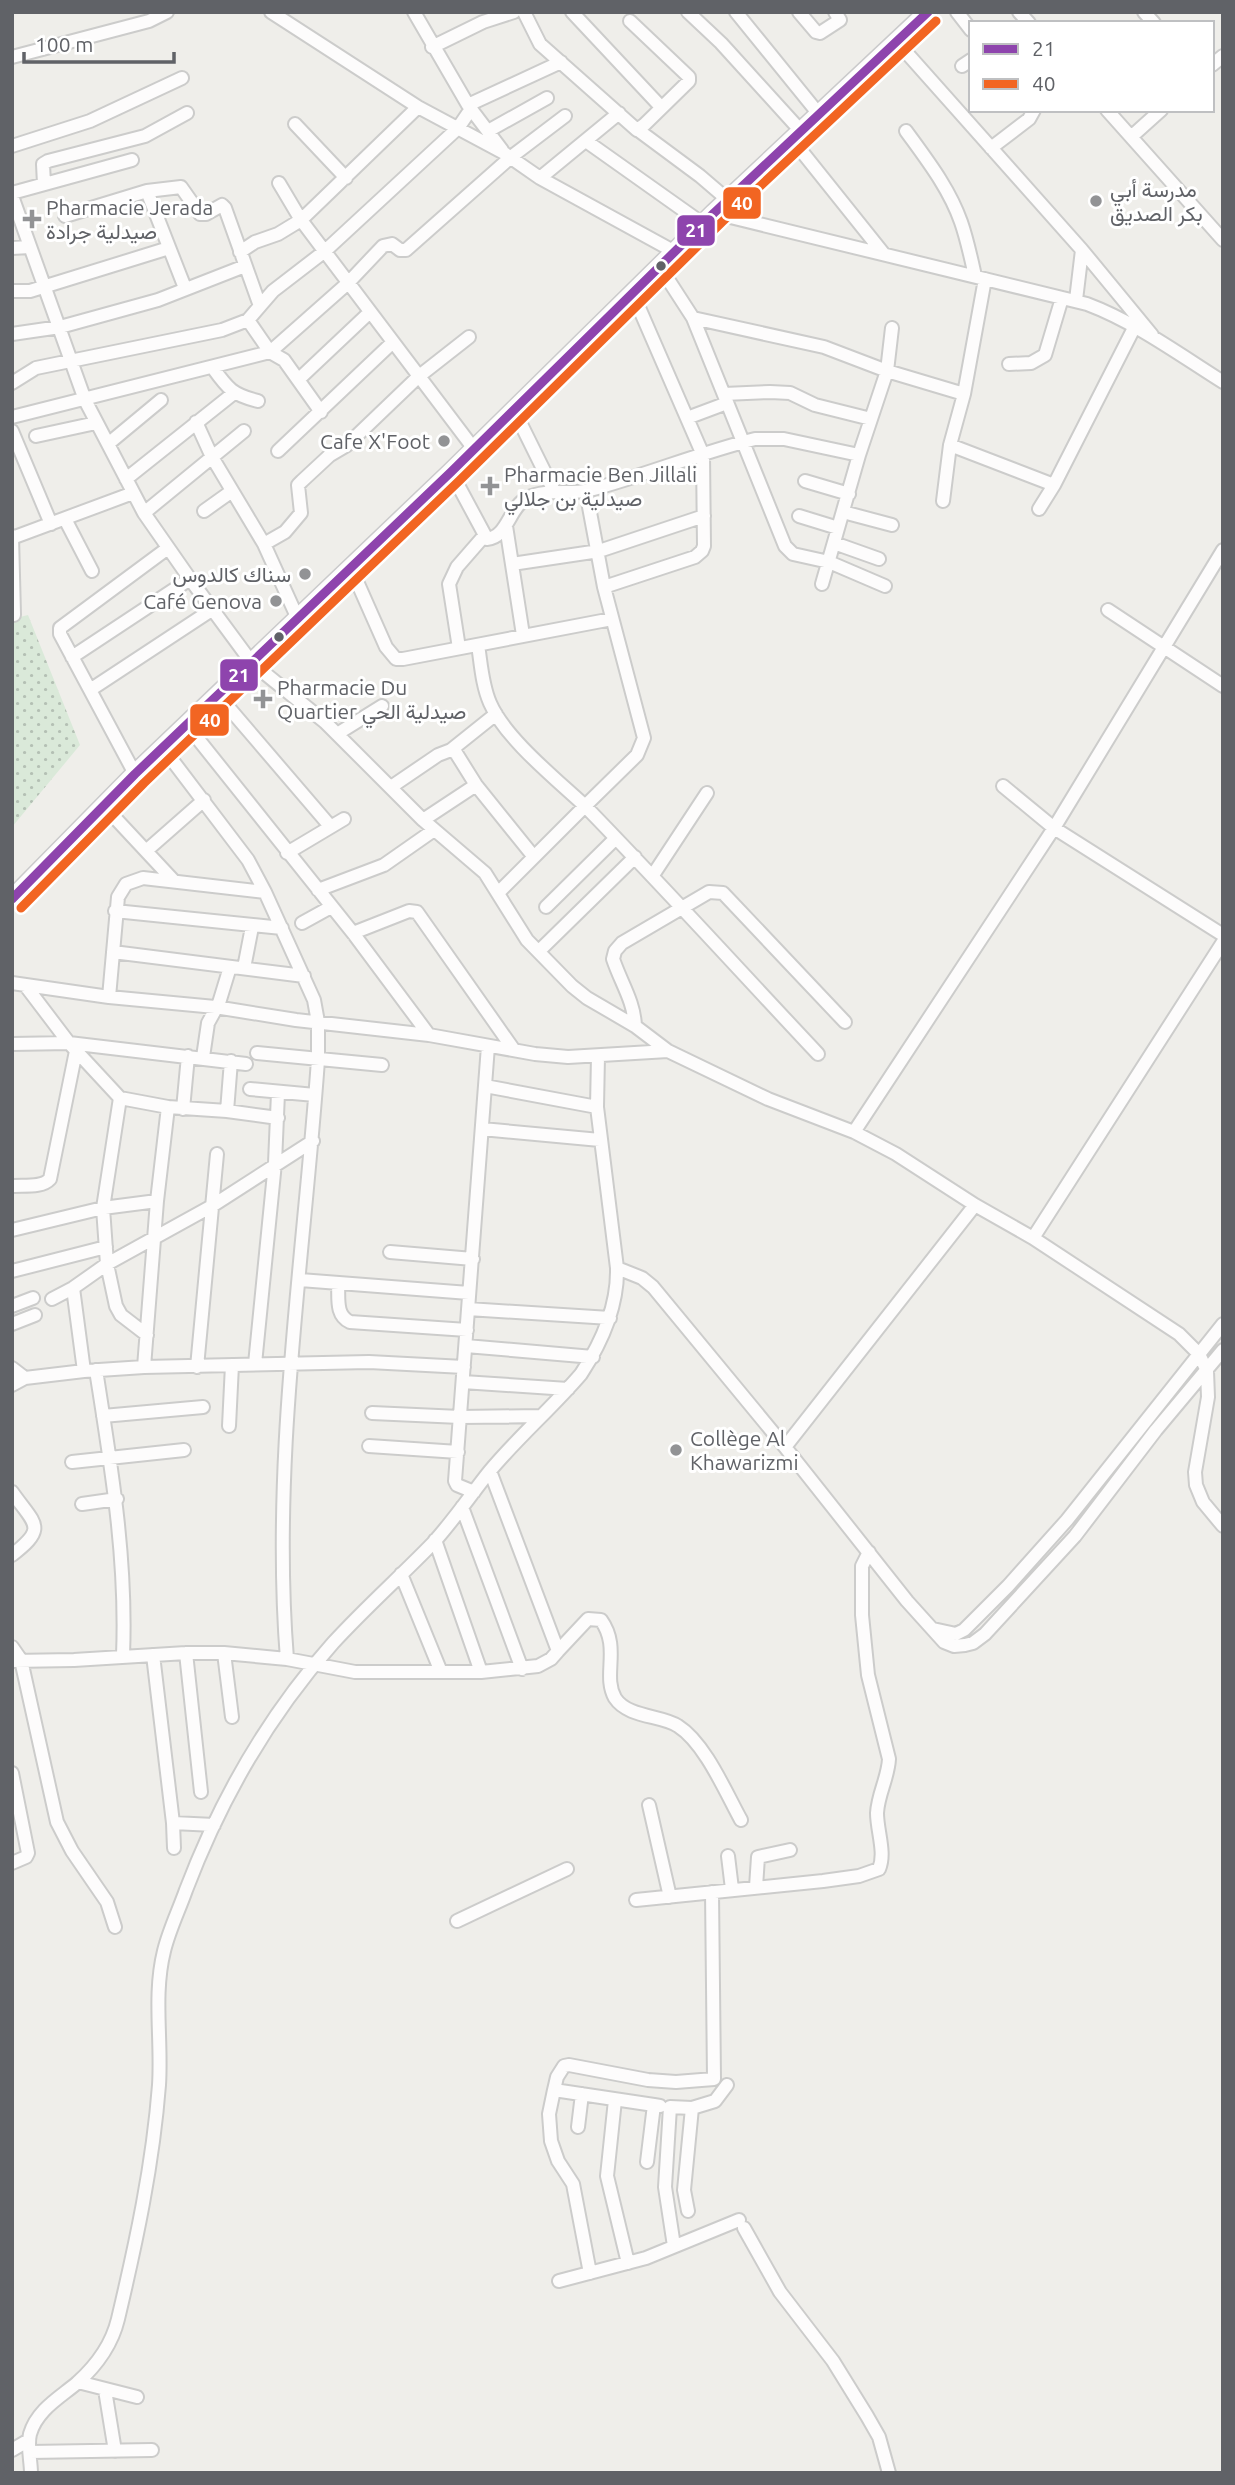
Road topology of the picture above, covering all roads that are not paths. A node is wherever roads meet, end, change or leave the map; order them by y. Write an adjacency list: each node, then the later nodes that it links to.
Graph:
1 (167, 12): 18 (street)
2 (271, 12): 22 (street)
3 (414, 12): 17 (street)
4 (514, 12): 13 (street)
5 (524, 12): 19 (street)
6 (572, 12): 24 (street)
7 (688, 12): 37 (street)
8 (736, 12): 30 (street)
9 (799, 12): 12 (street)
10 (928, 12): 16 (main road)
11 (957, 12): 15 (street)
12 (841, 15)
13 (481, 17): 17 (street)
14 (630, 20): 24 (street)
15 (969, 27)
16 (897, 42): 30 (main road); 41 (street)
17 (432, 47): 23 (street)
18 (12, 57)
19 (561, 62): 23 (street); 29 (street)
20 (182, 78): 40 (street)
21 (547, 98): 35 (street)
22 (418, 107): 33 (street); 44 (street)
23 (469, 107): 33 (street); 35 (street)
24 (662, 107): 34 (street)
25 (1033, 112): 41 (street)
26 (1109, 112): 38 (street)
27 (1159, 112): 38 (street)
28 (187, 113): 47 (street)
29 (619, 113): 34 (street); 39 (street)
30 (818, 114): 37 (main road)
31 (565, 116): 42 (street)
32 (295, 124): 44 (street)
33 (458, 128): 42 (street); 59 (street)
34 (638, 130): 50 (street)
35 (488, 131): 42 (street)
36 (906, 131): 65 (street)
37 (796, 134): 50 (main road); 62 (street)
38 (1131, 137): 54 (street)
39 (586, 141): 45 (street); 52 (street)
40 (12, 146)
41 (991, 148): 58 (street)
42 (508, 155): 45 (street); 66 (street)
43 (132, 160): 47 (street)
44 (345, 177): 53 (street)
45 (540, 178): 60 (street)
46 (279, 183): 53 (street)
47 (44, 184): 49 (street)
48 (147, 191): 51 (street); 57 (street); 61 (street)
49 (12, 194): 55 (street)
50 (728, 200): 52 (main road)
51 (65, 216)
52 (708, 218): 60 (main road); 62 (street)
53 (301, 219): 59 (street); 61 (street)
54 (1223, 240)
55 (30, 247): 56 (street); 67 (street)
56 (12, 248)
57 (169, 248): 67 (street); 68 (street)
58 (1082, 250): 72 (street); 82 (street)
59 (325, 251): 66 (street); 73 (street)
60 (675, 251): 64 (main road)
61 (240, 252): 63 (street)
62 (883, 253): 65 (street)
63 (245, 266): 68 (street); 73 (street)
64 (660, 267): 70 (main road); 75 (street)
65 (980, 278): 71 (street); 94 (street)
66 (348, 283): 74 (street); 84 (street)
67 (45, 285): 69 (street); 77 (street)
68 (185, 288): 77 (street)
69 (12, 291)
70 (633, 294): 99 (main road); 102 (street)
71 (1062, 298): 72 (street); 86 (street)
72 (1076, 300): 79 (street)
73 (260, 306): 76 (street)
74 (370, 312): 83 (street); 90 (street)
75 (693, 318): 88 (street); 95 (street)
76 (248, 320): 84 (street); 85 (street)
77 (60, 327): 80 (street); 85 (street)
78 (892, 328): 88 (street)
79 (1134, 328): 82 (street); 120 (street)
80 (12, 334)
81 (469, 337): 89 (street)
82 (1157, 341): 91 (street)
83 (393, 342): 89 (street); 100 (street)
84 (270, 352): 87 (street); 90 (street)
85 (73, 361): 92 (street); 96 (street)
86 (1009, 364)
87 (213, 368): 93 (street); 96 (street)
88 (887, 371): 94 (street); 103 (street)
89 (418, 377): 112 (street); 141 (street)
90 (298, 380): 100 (street)
91 (1223, 382)
92 (12, 383)
93 (234, 394): 98 (street); 104 (street)
94 (964, 394): 111 (street)
95 (725, 398): 102 (street); 103 (street); 109 (street)
96 (85, 400): 101 (street); 105 (street)
97 (161, 400): 110 (street)
98 (258, 401)
99 (514, 410): 112 (main road); 122 (street)
100 (321, 412): 113 (street)
101 (12, 417)
102 (687, 418): 114 (street)
103 (871, 419): 115 (street)
104 (196, 422): 116 (street); 118 (street)
105 (96, 423): 108 (street); 110 (street)
106 (12, 431): 134 (street)
107 (244, 431): 116 (street)
108 (36, 436)
109 (743, 442): 114 (street); 115 (street); 146 (street)
110 (108, 444): 118 (street)
111 (950, 445): 120 (street); 126 (street)
112 (474, 449): 117 (main road)
113 (278, 451)
114 (703, 455): 123 (street); 131 (street)
115 (859, 455): 125 (street)
116 (212, 457): 121 (street); 130 (street)
117 (450, 472): 138 (street); 148 (main road)
118 (126, 479): 124 (street)
119 (805, 481): 125 (street)
120 (1054, 485): 127 (street)
121 (232, 491): 128 (street); 141 (street)
122 (554, 491): 123 (street); 136 (street)
123 (586, 491): 144 (street)
124 (133, 493): 130 (street); 133 (street)
125 (849, 494): 129 (street)
126 (943, 501)
127 (1039, 509)
128 (204, 510)
129 (844, 512): 135 (street); 137 (street)
130 (144, 513): 142 (street)
131 (704, 516): 144 (street); 153 (street)
132 (799, 516): 137 (street)
133 (65, 519): 134 (street); 149 (street)
134 (51, 524): 139 (street)
135 (892, 525)
136 (506, 526): 138 (street); 147 (street)
137 (838, 528): 140 (street)
138 (484, 536): 162 (street)
139 (12, 537): 156 (street)
140 (834, 543): 145 (street); 146 (street)
141 (264, 544): 158 (street)
142 (168, 548): 150 (street); 163 (street)
143 (1223, 550): 161 (street)
144 (599, 551): 147 (street); 153 (street)
145 (880, 559)
146 (828, 562): 151 (street); 152 (street)
147 (512, 564): 159 (street)
148 (351, 568): 158 (main road); 162 (street)
149 (92, 571)
150 (190, 579): 154 (street); 163 (street)
151 (822, 584)
152 (885, 586)
153 (604, 587): 157 (street)
154 (213, 609): 164 (street); 166 (street)
155 (1108, 610): 161 (street)
156 (14, 615)
157 (612, 619): 159 (street); 181 (street)
158 (298, 620): 164 (main road)
159 (523, 635): 160 (street)
160 (478, 645): 162 (street); 169 (street)
161 (1165, 647): 165 (street); 185 (street)
162 (459, 648)
163 (72, 657): 166 (street)
164 (252, 663): 167 (main road); 171 (street)
165 (1223, 686)
166 (90, 690): 174 (street)
167 (217, 694): 170 (main road); 184 (street)
168 (382, 706): 171 (street)
169 (496, 714): 173 (street); 181 (street)
170 (186, 724): 172 (main road); 189 (street)
171 (337, 734): 177 (street)
172 (163, 748): 174 (main road); 179 (street)
173 (451, 750): 175 (street); 177 (street)
174 (135, 774): 180 (main road)
175 (476, 786): 183 (street); 190 (street)
176 (1003, 786): 185 (street)
177 (391, 787): 183 (street)
178 (707, 793): 192 (street)
179 (204, 800): 188 (street); 195 (street)
180 (103, 805): 188 (street); 196 (main road)
181 (585, 806): 187 (street); 190 (street)
182 (344, 819): 184 (street)
183 (423, 820): 186 (street)
184 (330, 826): 189 (street)
185 (1054, 828): 206 (street); 245 (street)
186 (434, 830): 194 (street); 197 (street)
187 (616, 838): 191 (street); 199 (street)
188 (146, 851): 193 (street)
189 (286, 853): 194 (street)
190 (534, 857): 197 (street)
191 (635, 857): 192 (street); 208 (street)
192 (653, 875): 200 (street)
193 (173, 880): 195 (street); 201 (street)
194 (318, 890): 198 (street)
195 (265, 892): 204 (street)
196 (15, 893)
197 (498, 893): 208 (street)
198 (331, 907): 202 (street); 205 (street)
199 (546, 907)
200 (681, 909): 217 (street); 218 (street); 226 (street)
201 (115, 911): 203 (street); 209 (street)
202 (302, 923)
203 (252, 927): 204 (street); 211 (street)
204 (282, 928): 212 (street)
205 (353, 933): 219 (street); 223 (street)
206 (1223, 935)
207 (1223, 942): 257 (street)
208 (539, 951): 218 (street)
209 (113, 952): 210 (street); 214 (street)
210 (230, 967): 211 (street); 215 (street)
211 (244, 968): 212 (street)
212 (304, 976): 216 (street)
213 (19, 984): 214 (street); 222 (street)
214 (109, 997): 215 (street)
215 (215, 1007): 216 (street); 229 (street)
216 (317, 1022): 219 (street); 230 (street)
217 (845, 1022)
218 (635, 1026): 224 (street)
219 (429, 1035): 221 (street)
220 (12, 1044): 222 (street)
221 (488, 1046): 223 (street); 234 (street)
222 (73, 1047): 227 (street); 238 (street); 250 (street)
223 (514, 1050): 228 (street)
224 (668, 1051): 228 (street); 245 (street)
225 (257, 1053): 230 (street)
226 (818, 1054)
227 (188, 1056): 229 (street); 241 (street)
228 (598, 1056): 240 (street)
229 (203, 1057): 231 (street)
230 (318, 1060): 233 (street); 237 (street)
231 (231, 1061): 232 (street); 242 (street)
232 (246, 1064)
233 (382, 1065)
234 (485, 1086): 240 (street); 244 (street)
235 (250, 1088): 236 (street)
236 (278, 1093): 237 (street); 243 (street)
237 (316, 1095): 247 (street)
238 (120, 1098): 239 (street); 254 (street)
239 (168, 1107): 241 (street); 251 (street)
240 (597, 1107): 246 (street)
241 (183, 1109): 242 (street)
242 (227, 1111): 243 (street)
243 (278, 1118): 249 (street)
244 (482, 1129): 246 (street); 260 (street)
245 (854, 1132): 252 (street)
246 (600, 1140): 262 (street)
247 (313, 1141): 249 (street); 264 (street)
248 (217, 1154): 253 (street)
249 (275, 1163): 253 (street); 282 (street)
250 (12, 1186)
251 (157, 1201): 254 (street); 256 (street)
252 (975, 1205): 257 (street); 302 (street)
253 (212, 1206): 256 (street); 286 (street)
254 (103, 1208): 255 (street); 258 (street)
255 (12, 1230)
256 (154, 1238): 261 (street); 277 (street)
257 (1033, 1238): 280 (street)
258 (106, 1247): 261 (street); 263 (street)
259 (390, 1252): 260 (street)
260 (473, 1259): 267 (street)
261 (107, 1264): 266 (street); 277 (street)
262 (617, 1268): 273 (street); 302 (street)
263 (12, 1271)
264 (300, 1280): 265 (street); 283 (street)
265 (338, 1283): 267 (street); 276 (street)
266 (73, 1288): 269 (street); 289 (street)
267 (470, 1293): 271 (street)
268 (33, 1298): 270 (street)
269 (52, 1299)
270 (12, 1306)
271 (468, 1309): 273 (street); 276 (street)
272 (35, 1315): 274 (street)
273 (610, 1318): 281 (street)
274 (12, 1324)
275 (1223, 1324): 280 (street)
276 (467, 1330): 278 (street)
277 (147, 1335): 285 (street)
278 (466, 1346): 281 (street); 287 (street)
279 (1223, 1350): 290 (street)
280 (1199, 1354): 290 (street); 318 (street)
281 (593, 1357): 294 (street)
282 (256, 1364): 283 (street); 284 (street)
283 (292, 1364): 287 (street); 325 (street)
284 (232, 1365): 286 (street); 300 (street)
285 (144, 1367): 286 (street); 289 (street)
286 (197, 1367)
287 (464, 1367): 292 (street)
288 (12, 1368): 291 (street)
289 (90, 1371): 291 (street); 297 (street)
290 (1207, 1371): 313 (street); 318 (street)
291 (25, 1378): 293 (street)
292 (463, 1382): 294 (street); 299 (street)
293 (12, 1385)
294 (568, 1389): 298 (street)
295 (203, 1407): 297 (street)
296 (372, 1413): 299 (street)
297 (103, 1416): 305 (street)
298 (540, 1416): 299 (street); 307 (street)
299 (460, 1417): 304 (street)
300 (229, 1426)
301 (369, 1446): 304 (street)
302 (785, 1447): 315 (street)
303 (184, 1450): 305 (street)
304 (458, 1452): 309 (street)
305 (110, 1458): 306 (street); 310 (street)
306 (72, 1462)
307 (490, 1471): 309 (street); 320 (street)
308 (12, 1492): 316 (street)
309 (474, 1492): 312 (street)
310 (117, 1499): 311 (street); 323 (street)
311 (82, 1504)
312 (462, 1507): 314 (street); 328 (street)
313 (1223, 1526)
314 (435, 1540): 317 (street); 330 (street)
315 (869, 1552): 318 (street); 343 (street)
316 (12, 1555)
317 (401, 1574): 327 (street); 329 (street)
318 (932, 1629)
319 (12, 1647): 326 (street)
320 (558, 1651): 328 (street); 335 (street)
321 (186, 1653): 322 (street); 324 (street); 333 (street)
322 (224, 1653): 325 (street); 331 (street)
323 (123, 1655): 324 (street); 326 (street)
324 (153, 1655): 336 (street)
325 (287, 1659): 327 (street)
326 (17, 1660): 349 (street)
327 (314, 1666): 329 (street); 337 (street)
328 (522, 1669): 330 (street)
329 (441, 1672): 330 (street)
330 (481, 1672)
331 (232, 1717)
332 (12, 1773): 341 (street)
333 (201, 1792)
334 (649, 1805): 346 (street)
335 (741, 1820)
336 (173, 1823): 337 (street); 338 (street)
337 (214, 1825): 364 (street)
338 (174, 1848)
339 (790, 1850): 343 (street)
340 (728, 1856): 344 (street)
341 (12, 1863)
342 (567, 1869): 348 (street)
343 (756, 1887): 344 (street)
344 (732, 1889): 345 (street)
345 (712, 1892): 346 (street); 351 (street)
346 (670, 1897): 347 (street)
347 (636, 1900)
348 (457, 1921)
349 (115, 1927)
350 (727, 2085): 356 (street)
351 (554, 2090): 352 (street); 362 (street)
352 (582, 2094): 353 (street); 357 (street)
353 (615, 2100): 354 (street); 361 (street)
354 (654, 2105): 355 (street); 358 (street)
355 (670, 2108): 356 (street); 360 (street)
356 (692, 2109): 359 (street)
357 (578, 2127)
358 (647, 2162)
359 (688, 2211)
360 (674, 2246): 361 (street); 372 (street)
361 (628, 2263): 362 (street)
362 (590, 2273): 363 (street)
363 (559, 2280)
364 (78, 2382): 365 (street); 367 (street)
365 (105, 2390): 366 (street); 370 (street)
366 (137, 2397)
367 (30, 2446): 368 (street); 370 (street); 371 (street)
368 (12, 2450)
369 (152, 2450): 370 (street)
370 (115, 2451)
371 (31, 2473)
372 (889, 2473)

